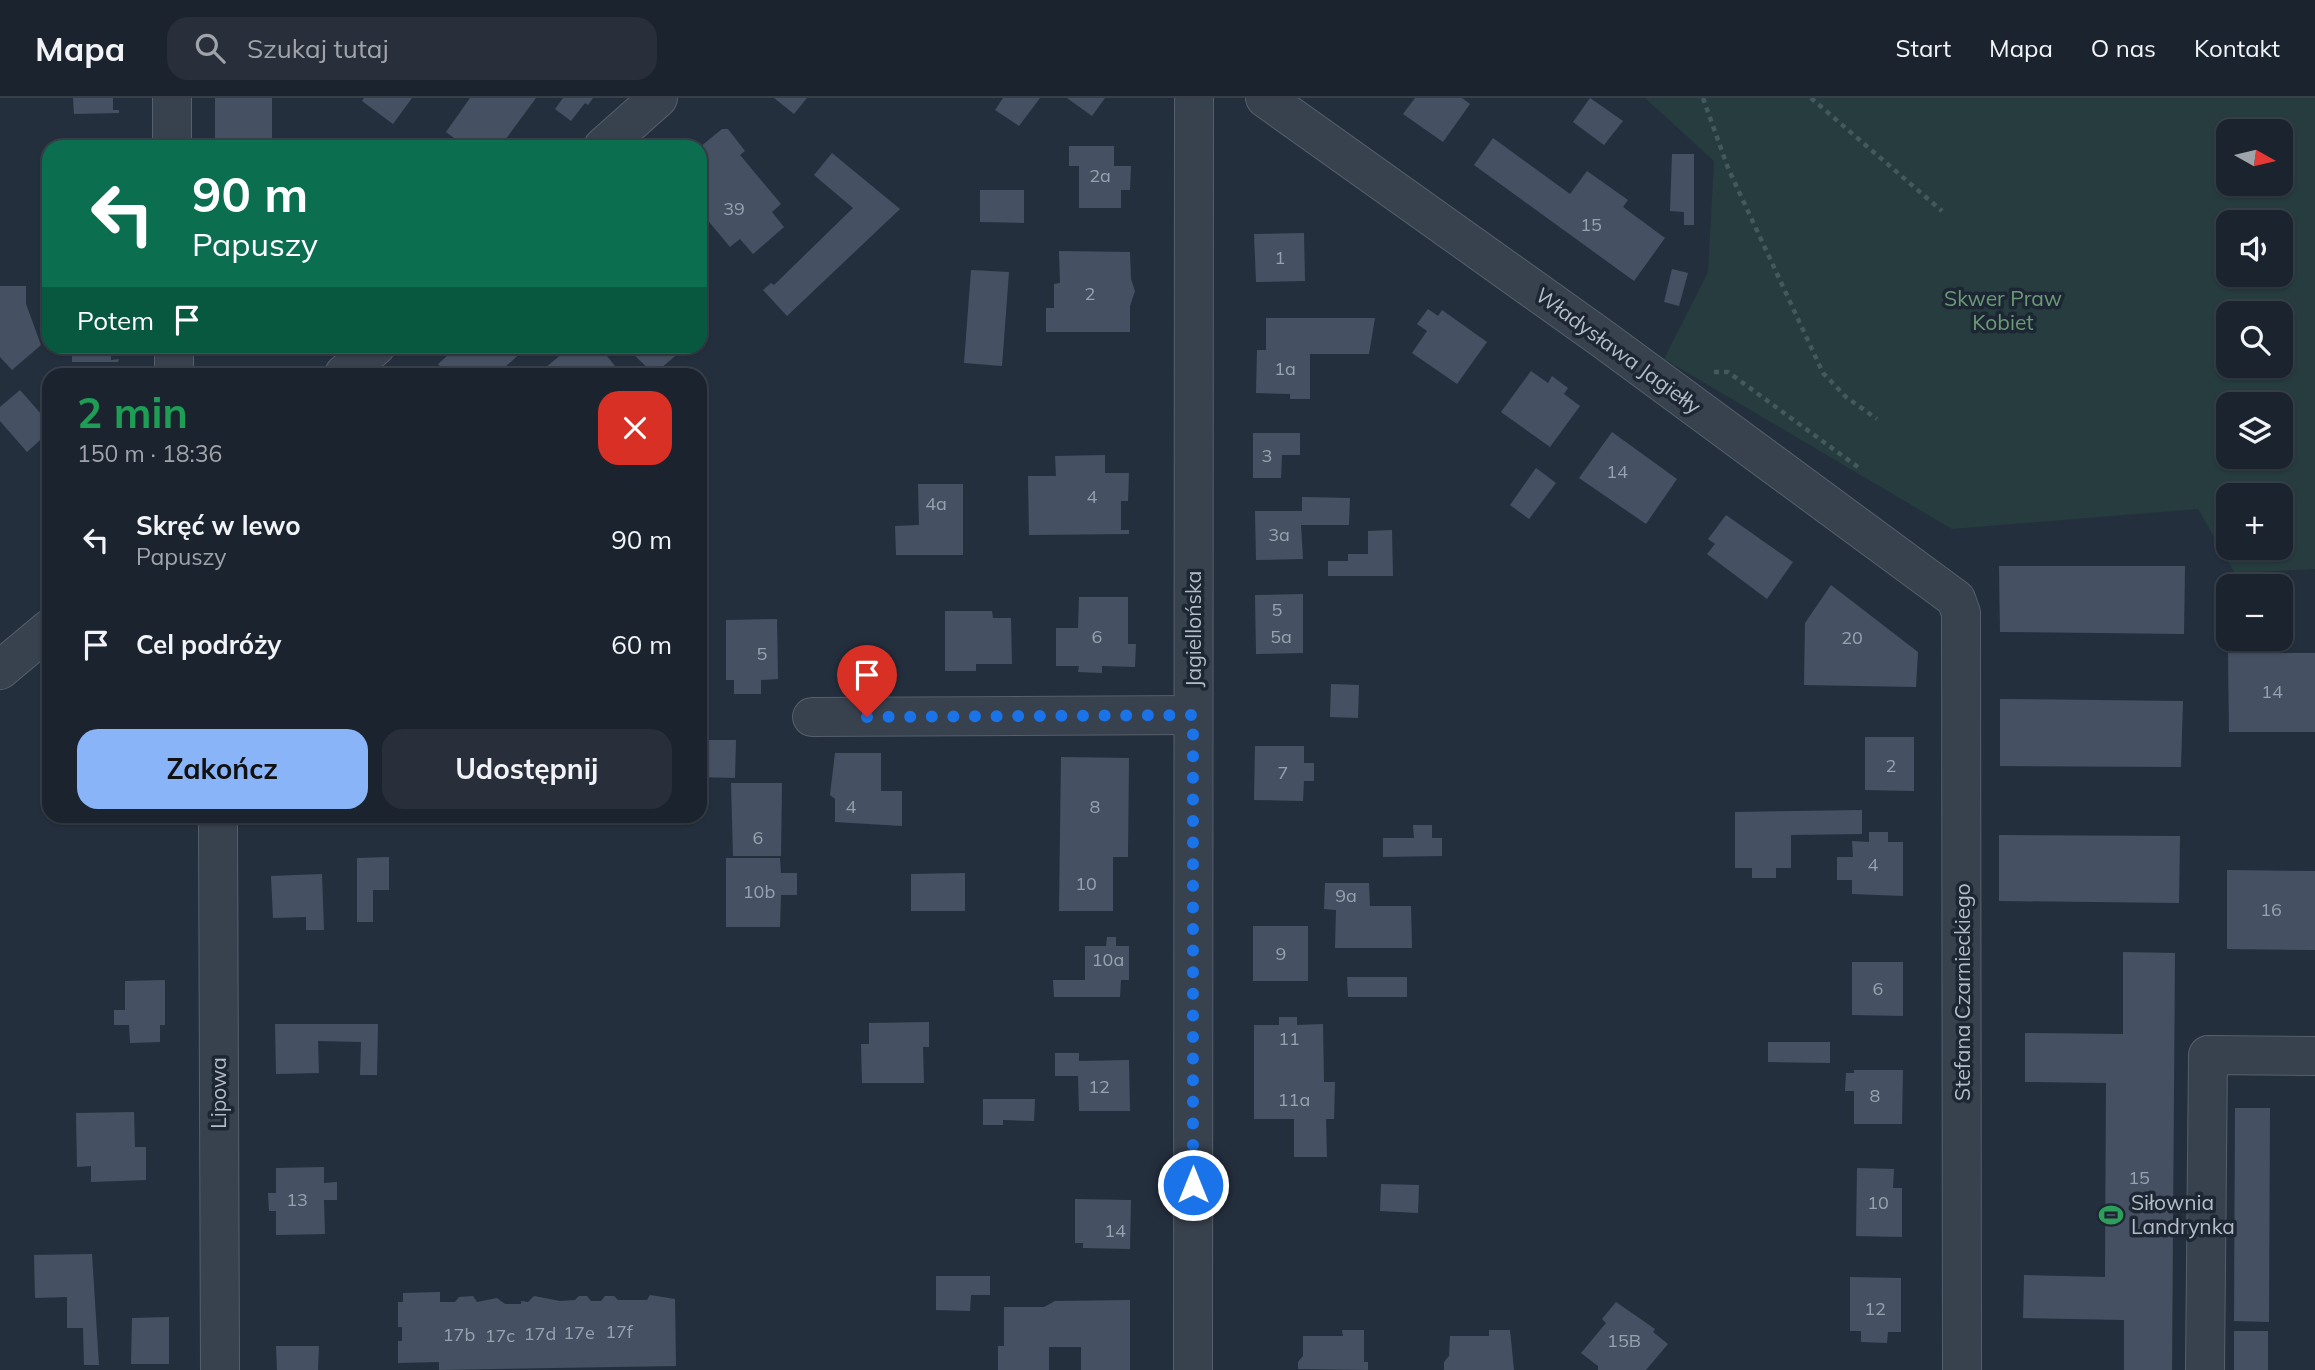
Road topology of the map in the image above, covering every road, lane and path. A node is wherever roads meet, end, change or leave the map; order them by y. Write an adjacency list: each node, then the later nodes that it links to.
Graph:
1 (172, 98): 7 (street)
2 (658, 98): 8 (street)
3 (1194, 98): 16 (street, Jagiellońska)
4 (1265, 98): 13 (street, Władysława Jagiełły)
5 (1703, 98): 12 (path)
6 (1811, 98): 9 (path)
7 (172, 140)
8 (611, 140)
9 (1942, 211)
10 (367, 354): 11 (street)
11 (351, 368)
12 (1877, 419)
13 (1961, 613): 22 (street, Stefana Czarnieckiego)
14 (42, 635): 15 (street)
15 (0, 670)
16 (1193, 715): 17 (street); 21 (street, Jagiellońska)
17 (812, 717)
18 (218, 823): 20 (street, Lipowa)
19 (2315, 1056): 23 (street)
20 (220, 1370)
21 (1193, 1370)
22 (1962, 1370)
23 (2206, 1370)

